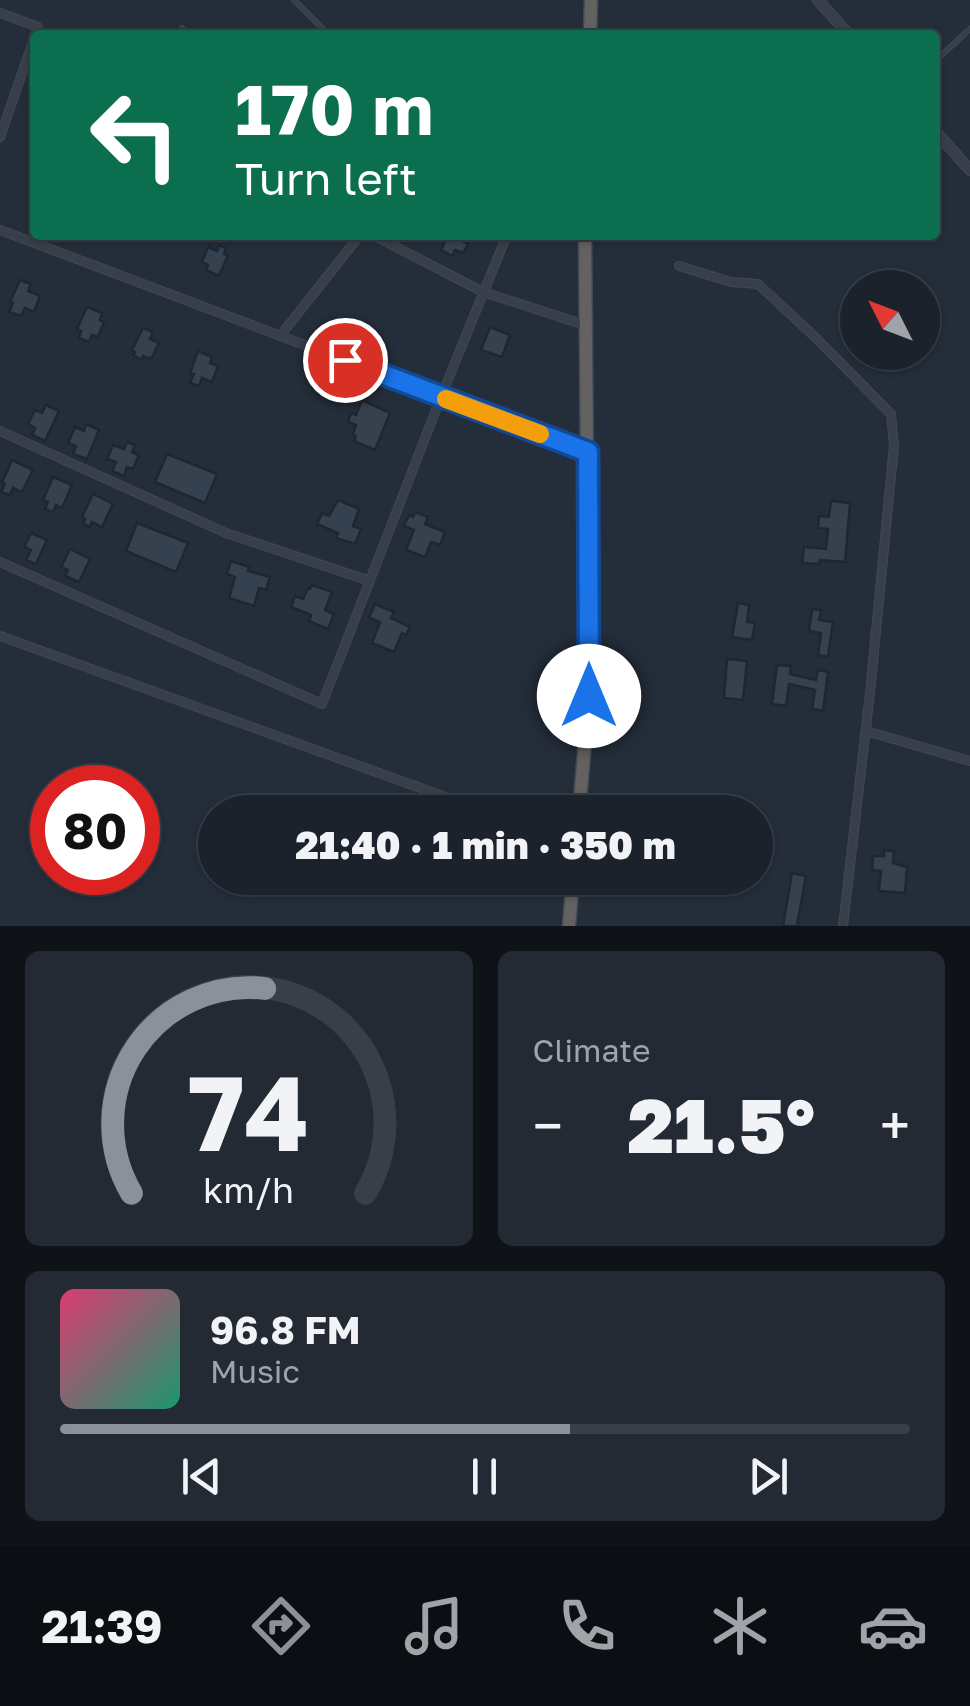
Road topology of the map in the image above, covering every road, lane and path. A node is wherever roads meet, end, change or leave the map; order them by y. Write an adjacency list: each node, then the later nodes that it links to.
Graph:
1 (294, 0): 7 (lane)
2 (592, 0): 8 (highway)
3 (818, 0): 9 (street)
4 (0, 13): 6 (street)
5 (970, 29): 11 (lane)
6 (37, 30)
7 (325, 30)
8 (590, 30)
9 (845, 30)
10 (30, 50): 12 (street)
11 (940, 56)
12 (0, 137)
13 (940, 137): 14 (street)
14 (970, 170)
15 (0, 230): 23 (street)
16 (356, 240): 23 (street)
17 (383, 240): 21 (street)
18 (505, 240): 21 (street)
19 (584, 240): 22 (highway)
20 (679, 266): 30 (street)
21 (483, 292): 22 (street); 24 (street)
22 (585, 325): 26 (highway)
23 (280, 336): 24 (street)
24 (441, 397): 26 (street); 28 (street)
25 (0, 431): 28 (street)
26 (588, 452): 33 (highway)
27 (0, 562): 28 (street)
28 (370, 581)
29 (0, 636): 32 (street)
30 (866, 731): 31 (street); 36 (street)
31 (970, 761)
32 (440, 795)
33 (580, 795)
34 (572, 895): 35 (highway)
35 (569, 926)
36 (842, 926)

